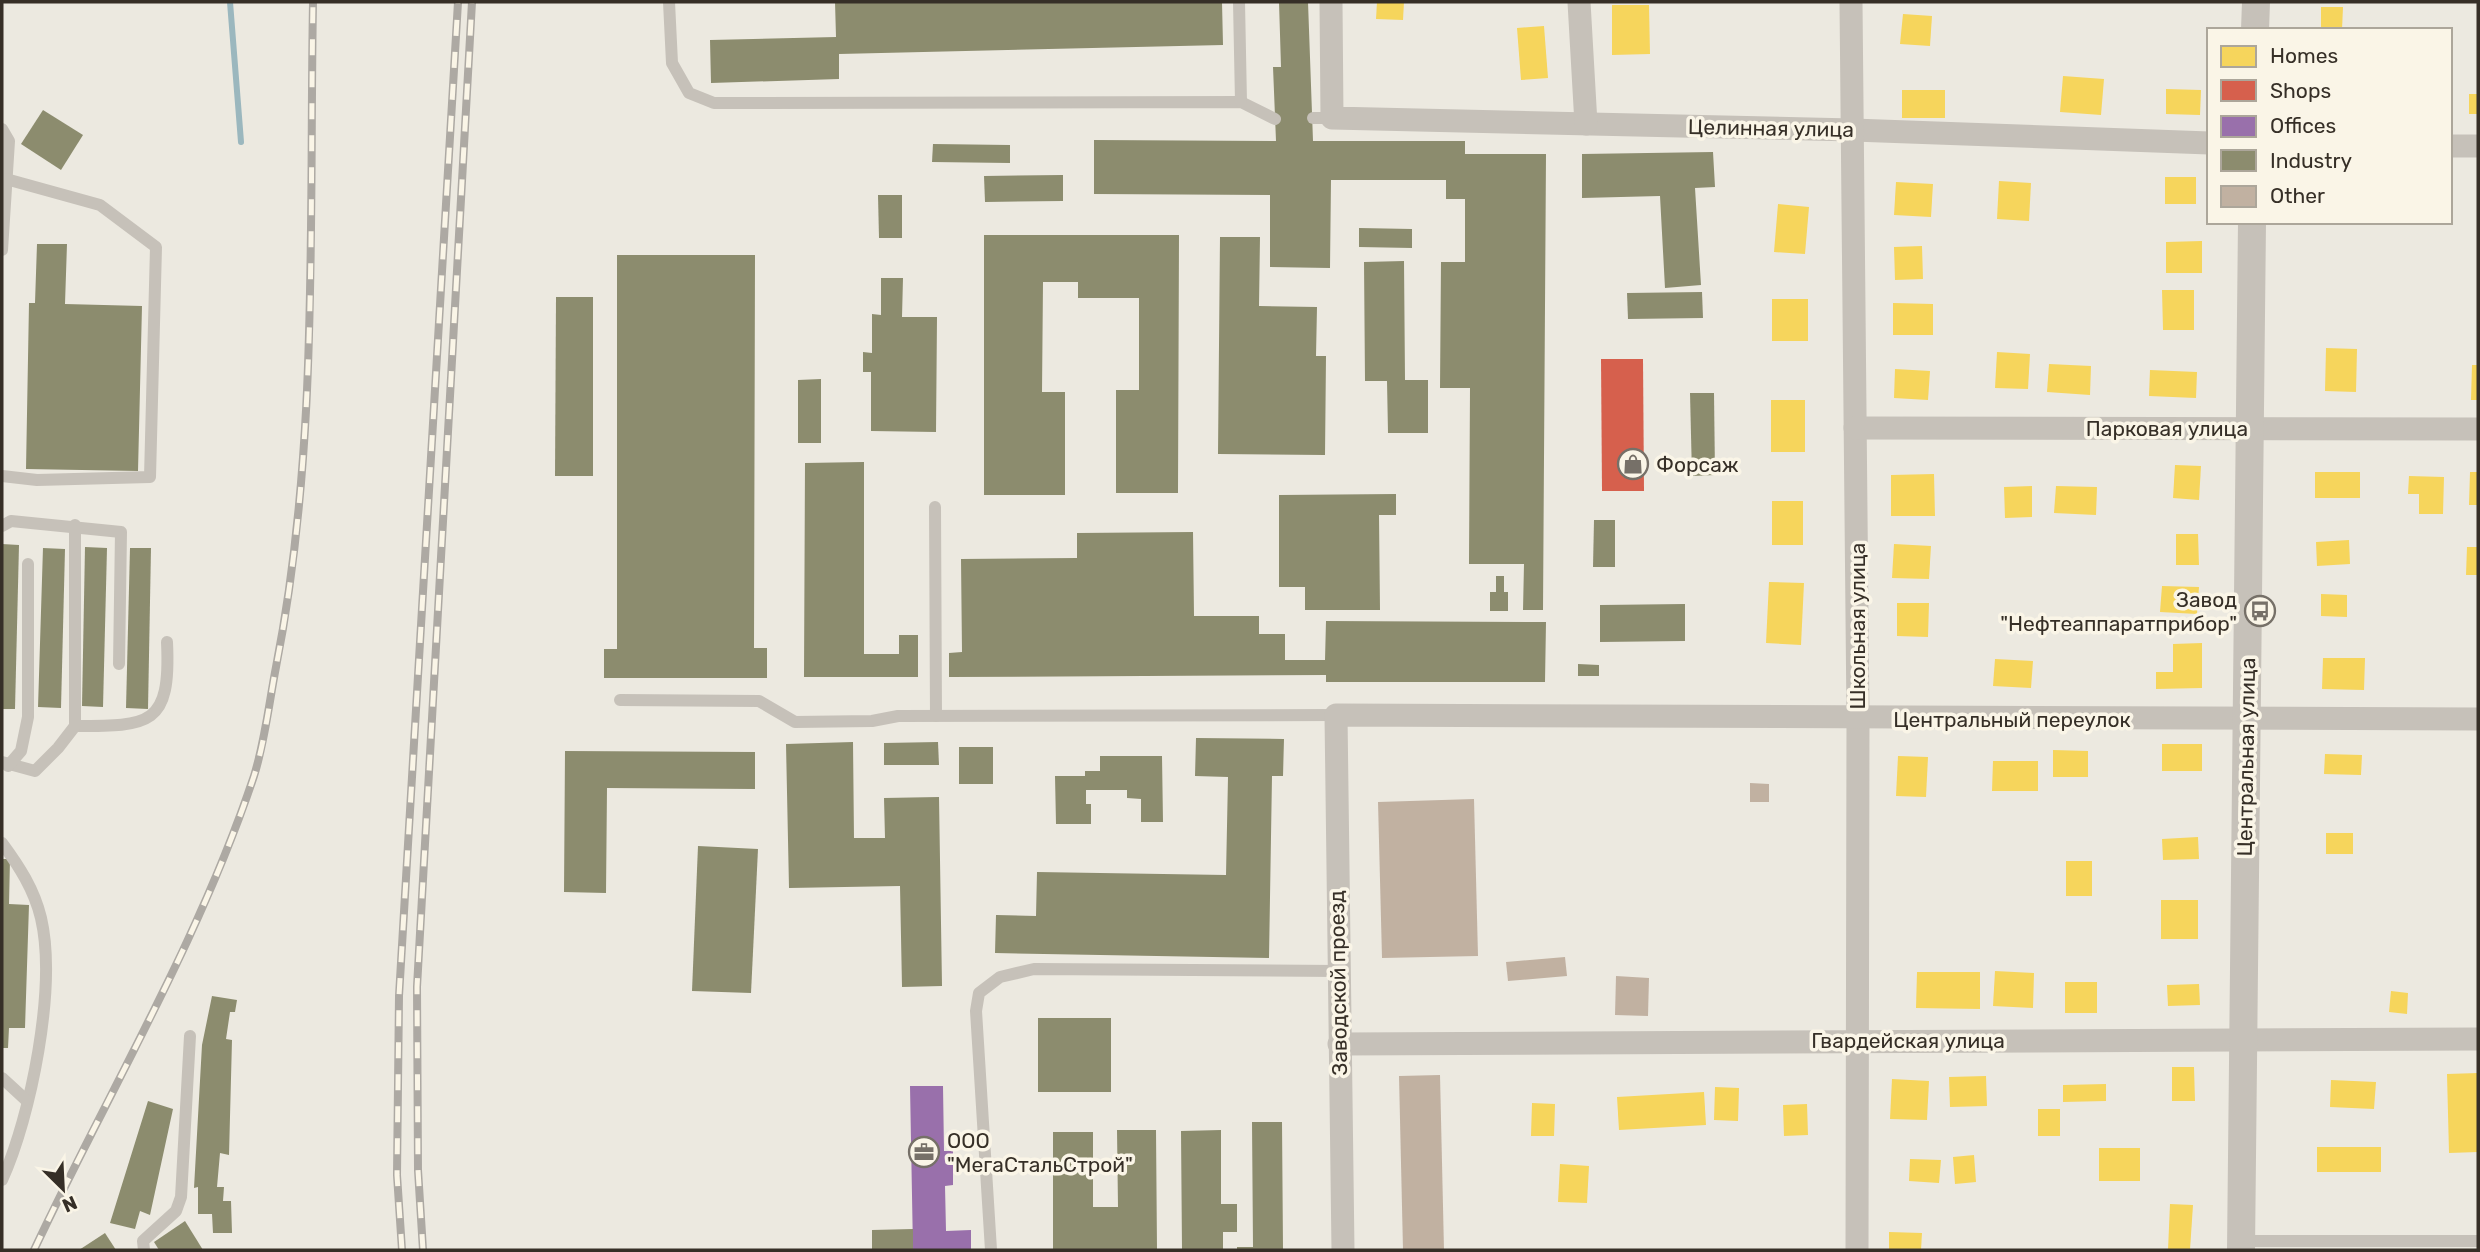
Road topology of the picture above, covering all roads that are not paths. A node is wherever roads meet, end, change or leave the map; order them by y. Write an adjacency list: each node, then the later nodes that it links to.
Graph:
1 (669, 2): 8 (lane)
2 (1238, 2): 8 (lane)
3 (1331, 2): 10 (street, Целинная улица)
4 (1579, 2): 10 (street)
5 (1851, 2): 12 (street, Школьная улица)
6 (2256, 2): 7 (street)
7 (2255, 28)
8 (1241, 102): 9 (lane)
9 (1275, 119)
10 (1586, 124): 12 (street, Целинная улица)
11 (2, 129): 16 (lane)
12 (1853, 130): 13 (street, Целинная улица); 19 (street, Школьная улица)
13 (2207, 143)
14 (2452, 146): 15 (street)
15 (2478, 146)
16 (6, 179): 18 (lane); 22 (lane)
17 (2252, 224): 20 (street, Центральная улица)
18 (2, 250)
19 (1856, 428): 20 (street, Парковая улица); 32 (street, Школьная улица)
20 (2252, 428): 21 (street, Парковая улица); 34 (street, Центральная улица)
21 (2478, 429)
22 (2, 476)
23 (935, 507): 31 (lane)
24 (75, 525): 25 (lane); 28 (lane); 35 (lane)
25 (2, 526)
26 (28, 564): 36 (lane)
27 (167, 642): 35 (lane)
28 (119, 664)
29 (620, 700): 31 (lane)
30 (1335, 715): 31 (lane); 32 (street, Центральный переулок); 38 (street, Заводской проезд)
31 (936, 716)
32 (1858, 718): 34 (street, Центральный переулок); 42 (street, Школьная улица)
33 (2478, 719): 34 (street, Центральный переулок)
34 (2245, 720): 40 (street, Центральная улица)
35 (75, 726): 36 (lane)
36 (5, 764)
37 (2, 843): 45 (lane)
38 (1338, 971): 43 (street, Заводской проезд); 51 (lane)
39 (190, 1036): 50 (lane)
40 (2245, 1038): 41 (street, Гвардейская улица); 42 (street, Гвардейская улица); 48 (street, Центральная улица)
41 (2478, 1039)
42 (1858, 1040): 43 (street, Гвардейская улица); 53 (street, Школьная улица)
43 (1339, 1044): 52 (street, Заводской проезд)
44 (2, 1078): 45 (lane)
45 (26, 1100): 46 (lane)
46 (2, 1180)
47 (2478, 1241): 49 (lane)
48 (2241, 1246): 49 (lane)
49 (2459, 1246)
50 (144, 1250)
51 (991, 1250)
52 (1343, 1250)
53 (1857, 1250)

